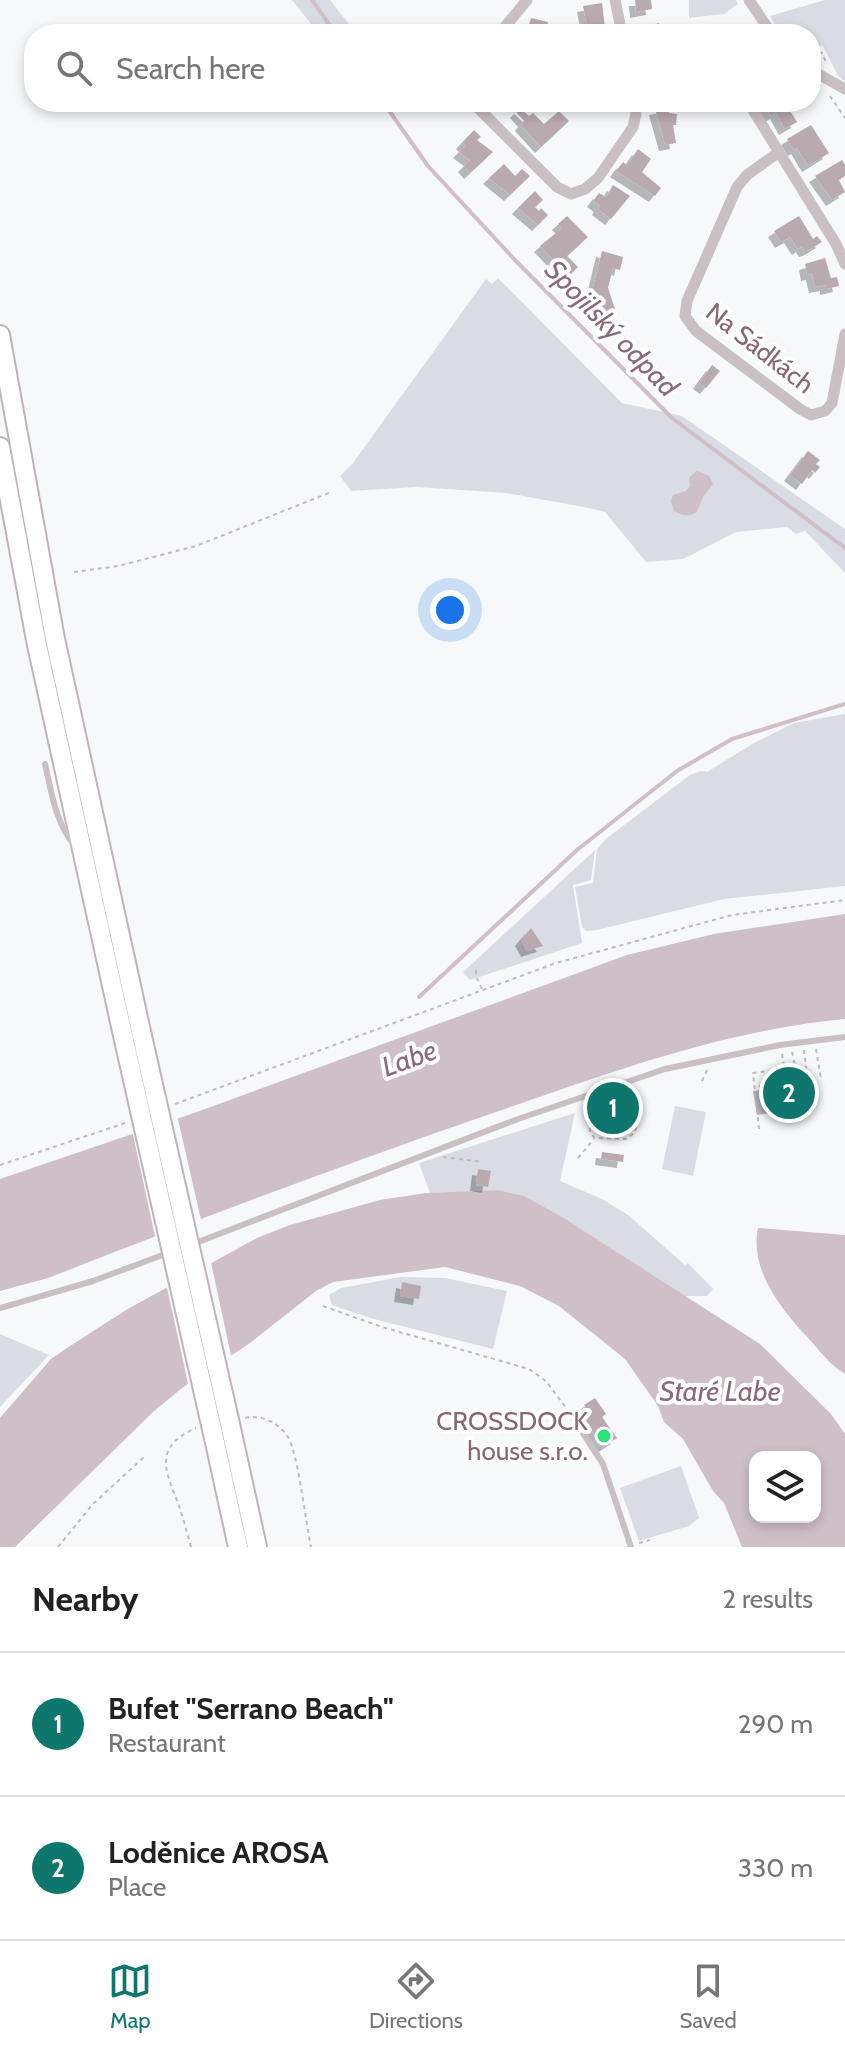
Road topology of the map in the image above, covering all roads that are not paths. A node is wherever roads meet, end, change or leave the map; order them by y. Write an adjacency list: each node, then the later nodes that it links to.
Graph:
1 (527, 0): 4 (street)
2 (615, 0): 5 (street)
3 (749, 0): 6 (street)
4 (507, 24)
5 (620, 24)
6 (763, 24)
7 (821, 76): 8 (street)
8 (845, 89)
9 (482, 112): 10 (street)
10 (635, 112)
11 (754, 112): 12 (street)
12 (779, 152): 13 (street); 14 (street, Na Sádkách)
13 (845, 264)
14 (845, 334)
15 (0, 335): 20 (main road)
16 (0, 447): 18 (main road)
17 (45, 764): 18 (lane)
18 (83, 855): 20 (main road)
19 (845, 1037): 21 (lane)
20 (133, 1038): 23 (main road, bridge)
21 (0, 1308)
22 (573, 1418): 26 (lane)
23 (223, 1436): 24 (main road); 25 (main road)
24 (238, 1547)
25 (257, 1547)
26 (631, 1547)

